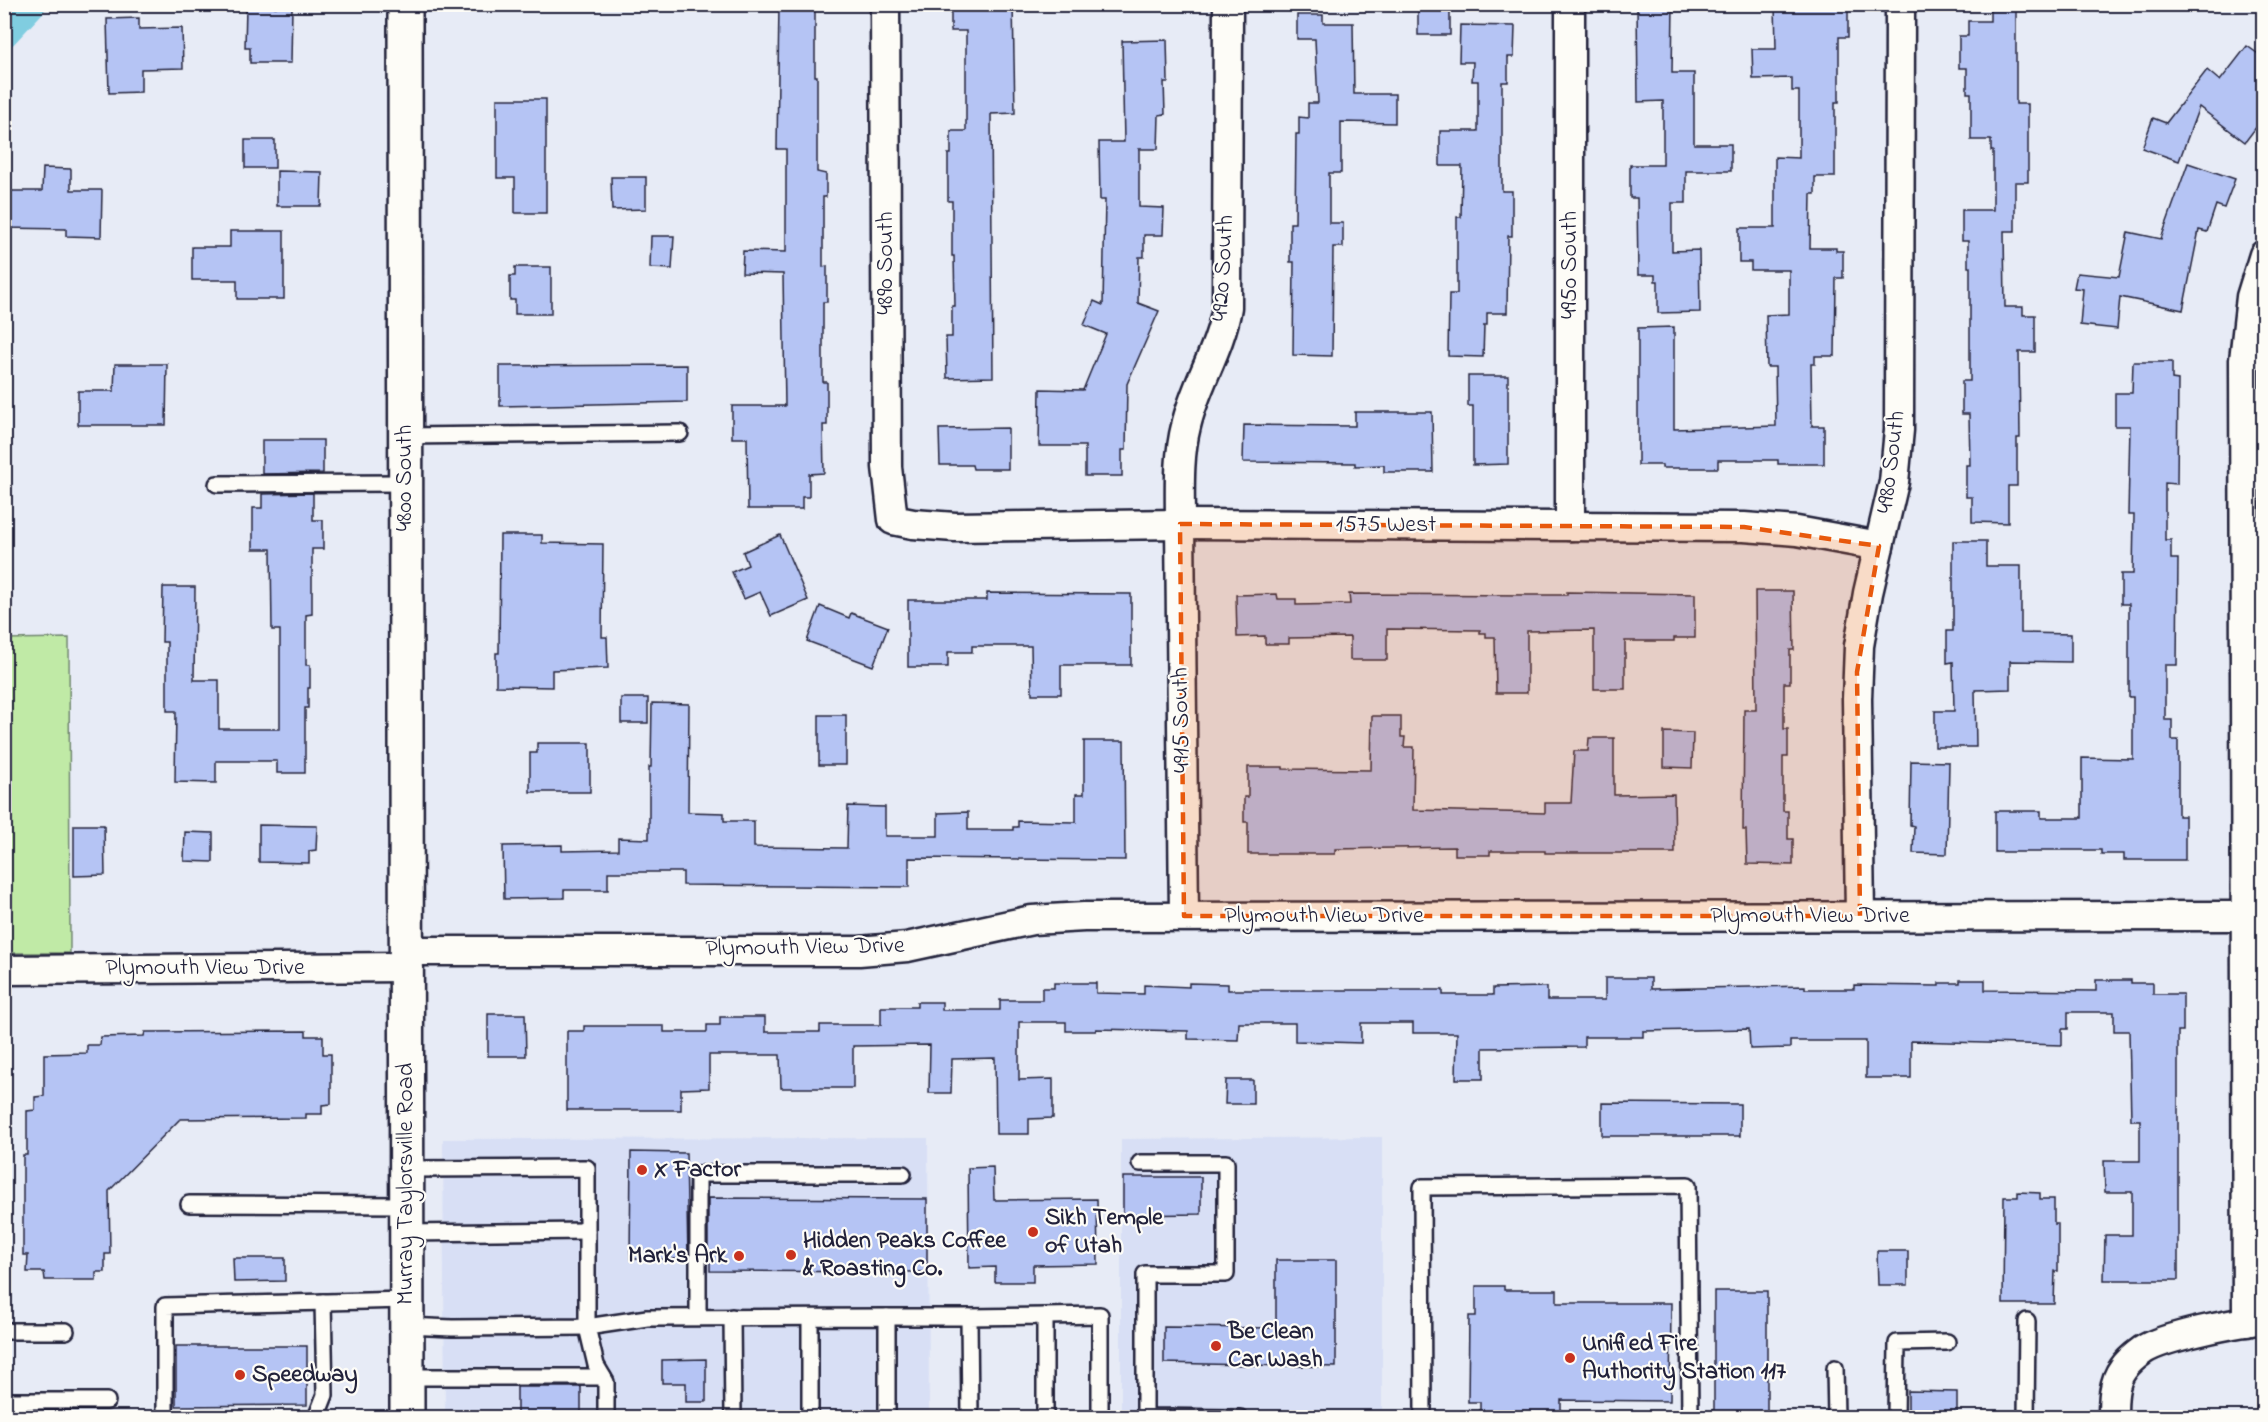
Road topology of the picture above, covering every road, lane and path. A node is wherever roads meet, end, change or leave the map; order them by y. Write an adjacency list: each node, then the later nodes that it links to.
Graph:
1 (405, 4): 8 (street, 4800 South)
2 (885, 4): 11 (street, 4890 South)
3 (1228, 4): 12 (street, 4920 South)
4 (1570, 4): 13 (street, 4950 South)
5 (1900, 4): 14 (street, 4980 South)
6 (2264, 255): 17 (street)
7 (680, 433): 8 (lane)
8 (405, 436): 9 (street, 4800 South)
9 (405, 483): 10 (lane); 18 (street, 4800 South)
10 (217, 484)
11 (893, 520): 12 (street, 1575 West)
12 (1180, 525): 13 (street, 1575 West); 15 (street, 4915 South)
13 (1570, 525): 14 (street, 1575 West)
14 (1879, 546): 16 (street, 4980 South)
15 (1184, 916): 16 (street, Plymouth View Drive); 18 (street, Plymouth View Drive)
16 (1860, 916): 17 (street, Plymouth View Drive)
17 (2245, 916): 34 (street)
18 (406, 959): 19 (street, Plymouth View Drive); 21 (street, Murray Taylorsville Road)
19 (4, 970)
20 (1140, 1163): 55 (lane)
21 (407, 1169): 24 (street, Murray Taylorsville Road); 25 (lane)
22 (903, 1174): 29 (lane)
23 (189, 1204): 24 (lane)
24 (406, 1219): 25 (lane); 27 (street, Murray Taylorsville Road)
25 (587, 1231): 36 (lane)
26 (323, 1302): 27 (lane); 45 (lane); 46 (lane)
27 (407, 1313): 36 (lane); 41 (street, Murray Taylorsville Road)
28 (1045, 1316): 32 (lane); 53 (lane); 54 (lane)
29 (699, 1317): 30 (lane); 36 (lane)
30 (732, 1317): 33 (lane); 49 (lane)
31 (887, 1317): 32 (lane); 33 (lane); 51 (lane)
32 (969, 1317): 52 (lane)
33 (810, 1318): 50 (lane)
34 (2255, 1320): 61 (street)
35 (2027, 1321): 60 (lane)
36 (587, 1327): 42 (lane)
37 (4, 1331): 38 (lane)
38 (66, 1331)
39 (1947, 1342): 59 (lane)
40 (1835, 1368): 58 (lane)
41 (407, 1377): 42 (lane); 47 (street, Murray Taylorsville Road)
42 (603, 1377): 48 (lane)
43 (4, 1401): 44 (lane)
44 (107, 1401)
45 (165, 1418)
46 (316, 1418)
47 (407, 1418)
48 (606, 1418)
49 (733, 1418)
50 (810, 1418)
51 (887, 1418)
52 (970, 1418)
53 (1045, 1418)
54 (1100, 1418)
55 (1240, 1418)
56 (1423, 1418): 57 (lane)
57 (1690, 1418)
58 (1836, 1418)
59 (1896, 1418)
60 (2026, 1418)
61 (2113, 1418)

